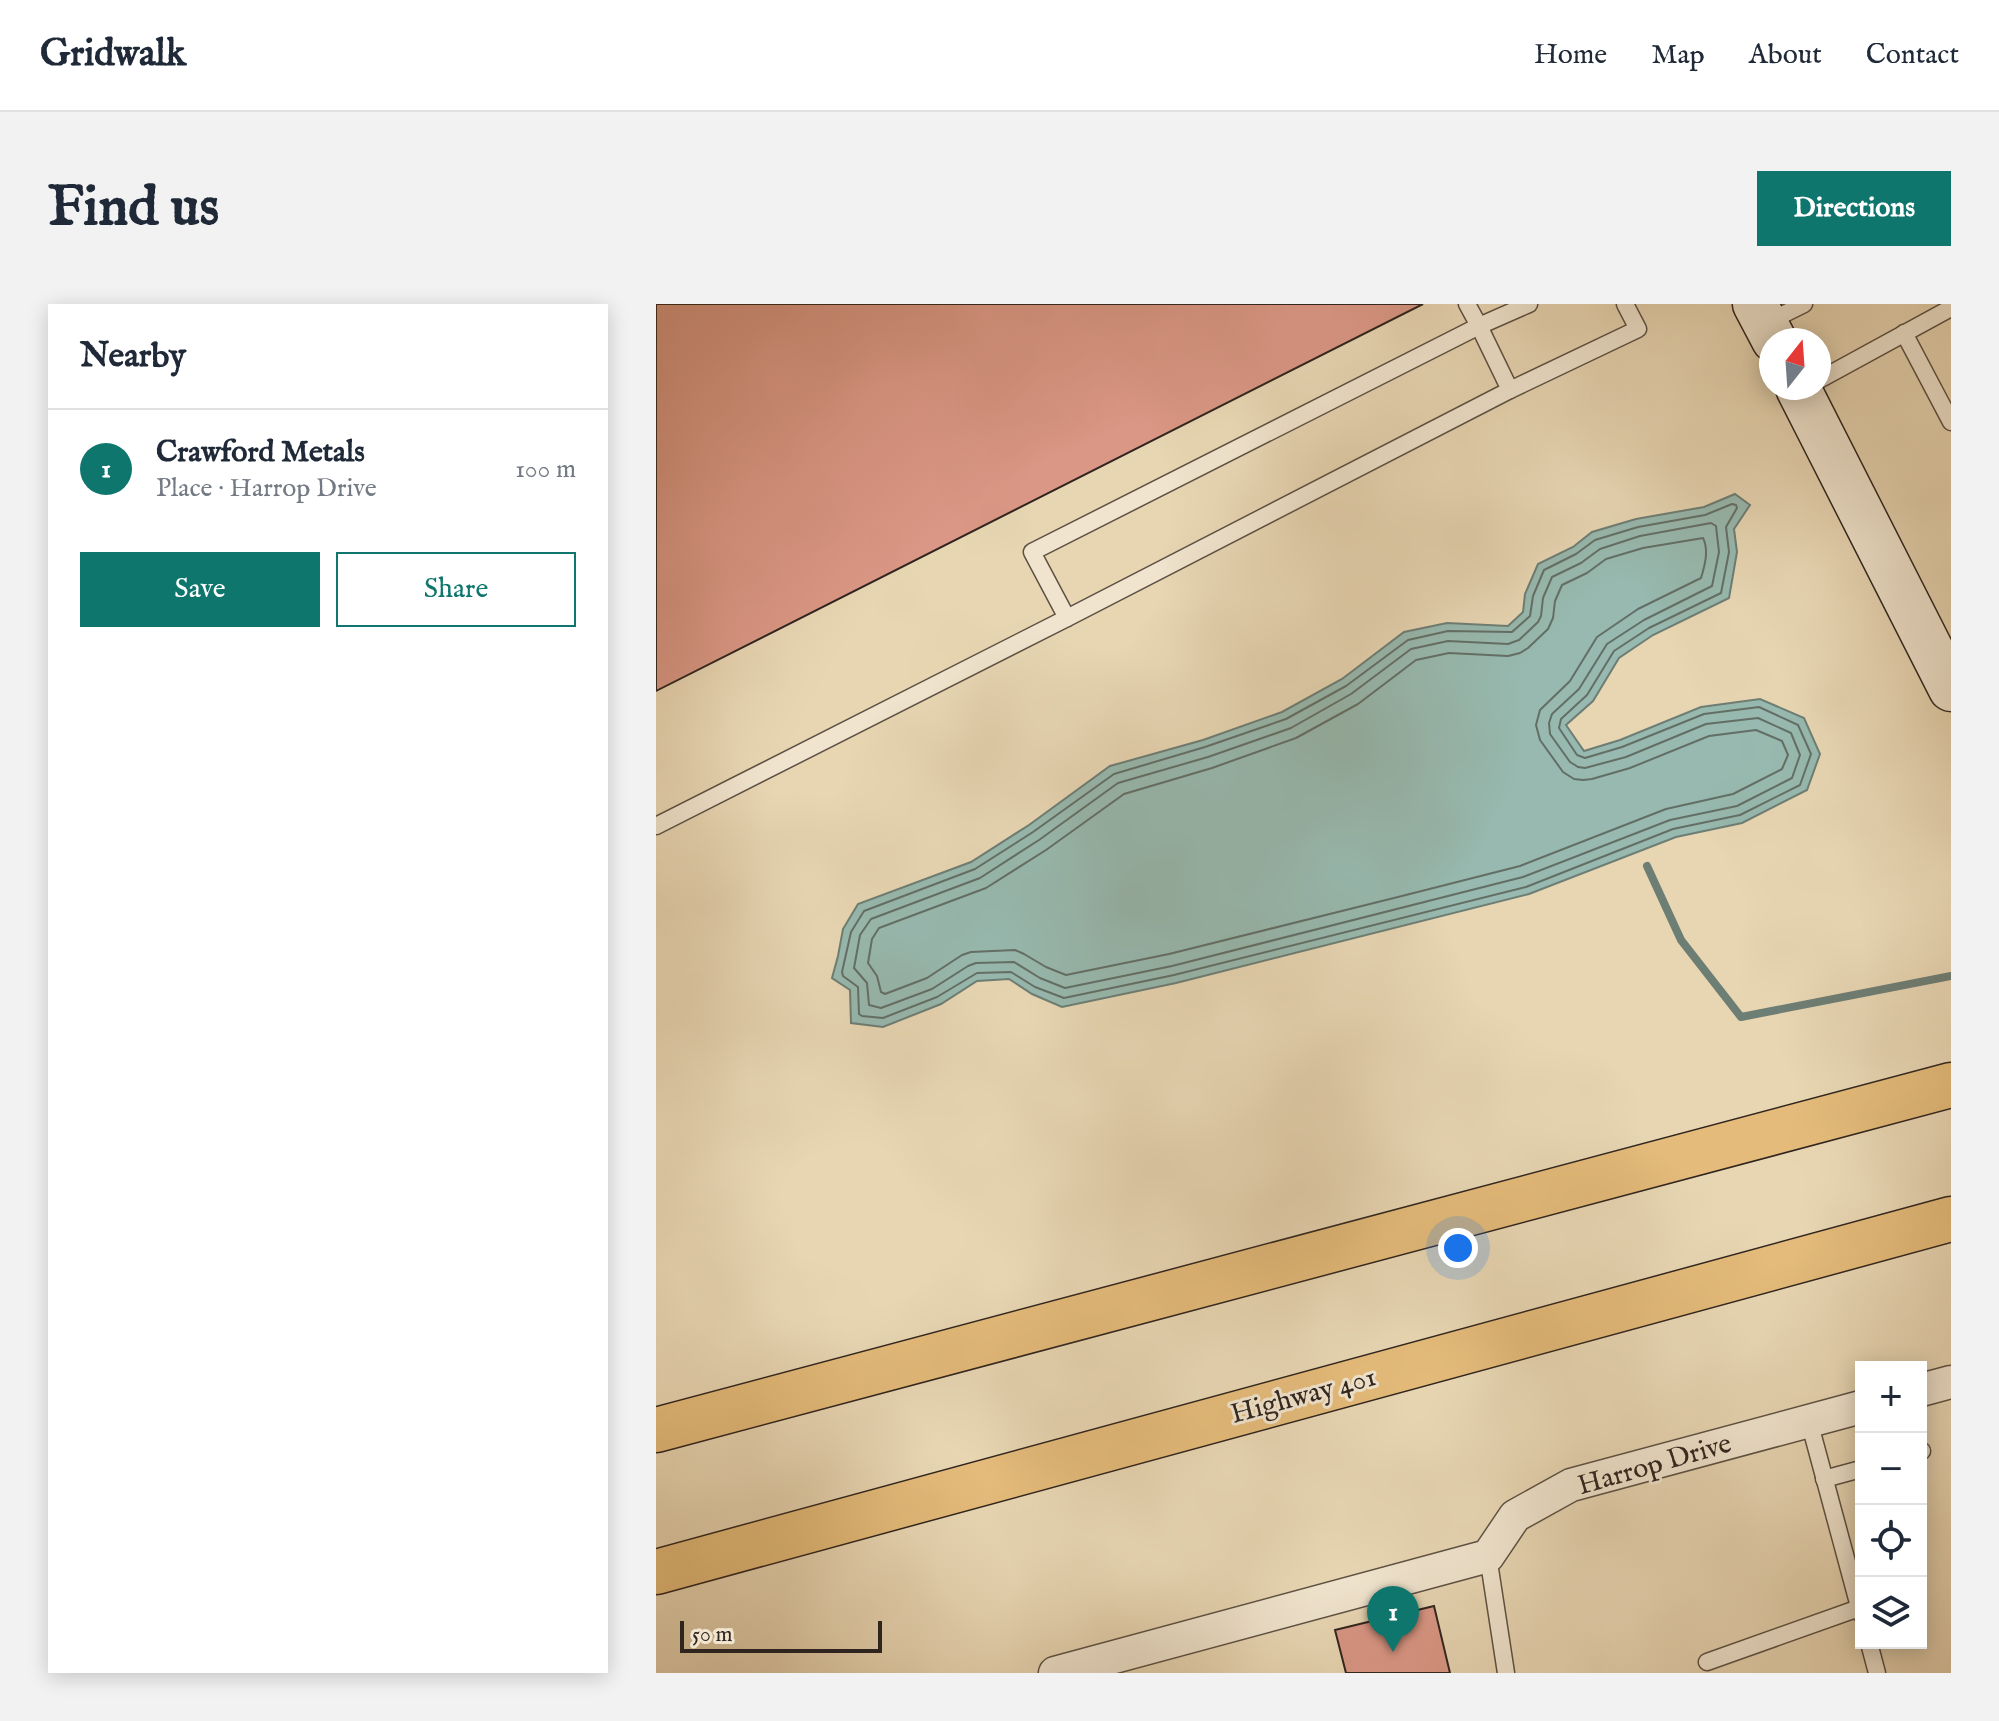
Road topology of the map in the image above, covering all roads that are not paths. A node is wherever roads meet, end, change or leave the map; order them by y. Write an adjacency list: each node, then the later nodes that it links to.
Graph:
1 (1467, 304): 7 (lane)
2 (1529, 304): 7 (lane)
3 (1625, 304): 10 (lane)
4 (1804, 304): 6 (lane)
5 (1951, 308): 8 (lane)
6 (1765, 322)
7 (1479, 326): 10 (lane); 13 (lane)
8 (1904, 333): 9 (lane); 12 (lane)
9 (1831, 373)
10 (1510, 390): 13 (lane)
11 (1811, 400): 14 (street)
12 (1951, 422)
13 (1067, 618): 15 (lane)
14 (1951, 689)
15 (656, 826)
16 (1951, 1085): 22 (highway)
17 (1951, 1219): 26 (highway, Highway 401)
18 (1951, 1382): 19 (street)
19 (1927, 1388)
20 (1855, 1409): 21 (street, Harrop Drive)
21 (1809, 1421): 24 (lane); 25 (street, Harrop Drive)
22 (656, 1430)
23 (1855, 1471): 24 (lane)
24 (1824, 1479): 27 (lane)
25 (1488, 1556): 31 (street); 32 (lane)
26 (656, 1572)
27 (1855, 1593)
28 (1855, 1613): 30 (lane)
29 (1871, 1649): 33 (lane)
30 (1707, 1662)
31 (1055, 1673)
32 (1506, 1673)
33 (1877, 1673)

